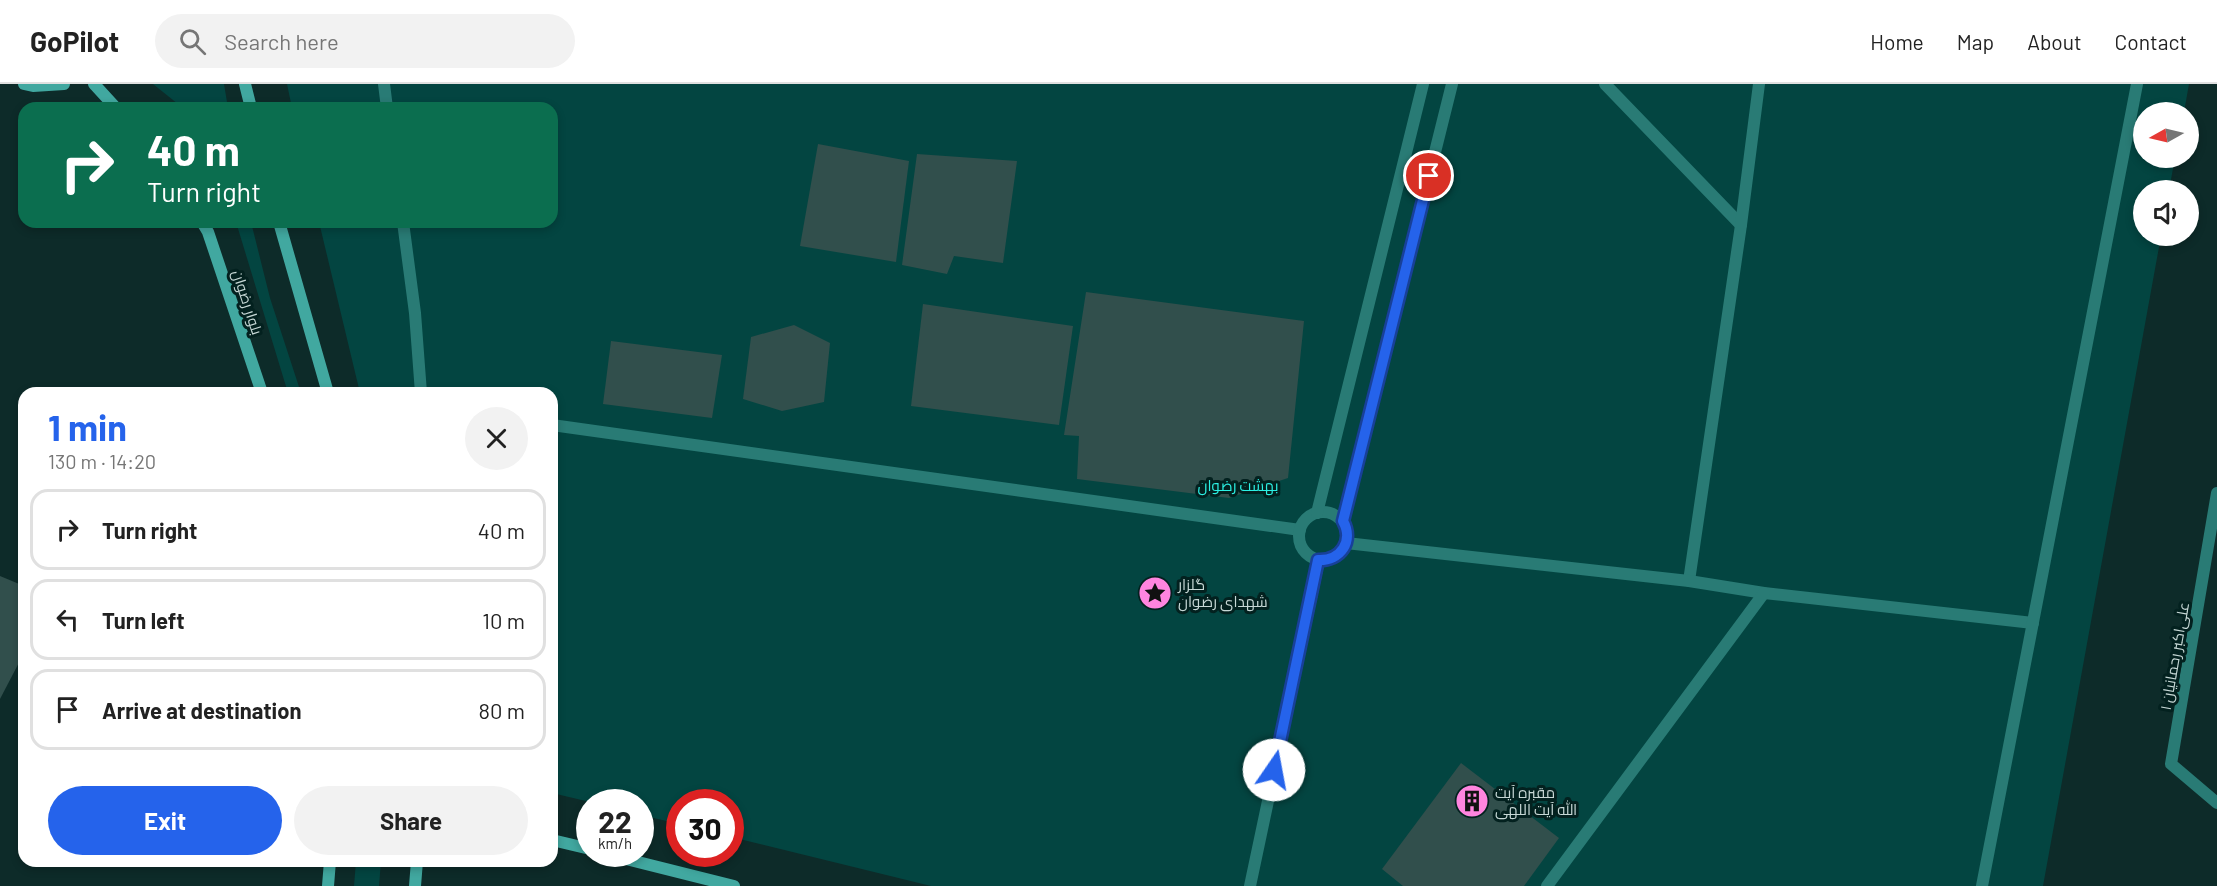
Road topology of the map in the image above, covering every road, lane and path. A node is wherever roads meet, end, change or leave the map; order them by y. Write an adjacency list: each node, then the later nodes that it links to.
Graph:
1 (24, 84): 2 (main road)
2 (64, 84)
3 (94, 84): 11 (main road)
4 (245, 84): 12 (main road)
5 (384, 84): 13 (street)
6 (1424, 84): 23 (street)
7 (1452, 84): 24 (street)
8 (1605, 84): 14 (street)
9 (1759, 84): 14 (street)
10 (2137, 84): 30 (street)
11 (110, 102)
12 (250, 102)
13 (386, 102)
14 (1742, 225): 28 (street)
15 (206, 228): 18 (main road, بلوار رضوان)
16 (281, 228): 19 (main road)
17 (404, 228): 20 (street)
18 (260, 387)
19 (325, 387)
20 (421, 387)
21 (558, 426): 25 (street)
22 (2217, 493): 31 (street, علی‌اکبر رحمانیان ۱)
23 (1317, 513): 24 (street); 25 (street)
24 (1343, 521): 26 (street)
25 (1300, 530): 27 (street)
26 (1346, 543): 27 (street); 28 (street)
27 (1318, 560): 40 (street)
28 (1689, 580): 29 (street)
29 (1764, 593): 30 (street); 41 (street)
30 (2033, 623): 42 (street)
31 (2217, 803)
32 (558, 841): 33 (main road)
33 (576, 846)
34 (654, 866): 39 (main road)
35 (330, 867): 37 (main road)
36 (417, 867): 38 (main road)
37 (328, 886)
38 (415, 886)
39 (734, 886)
40 (1250, 886)
41 (1547, 886)
42 (1982, 886)

